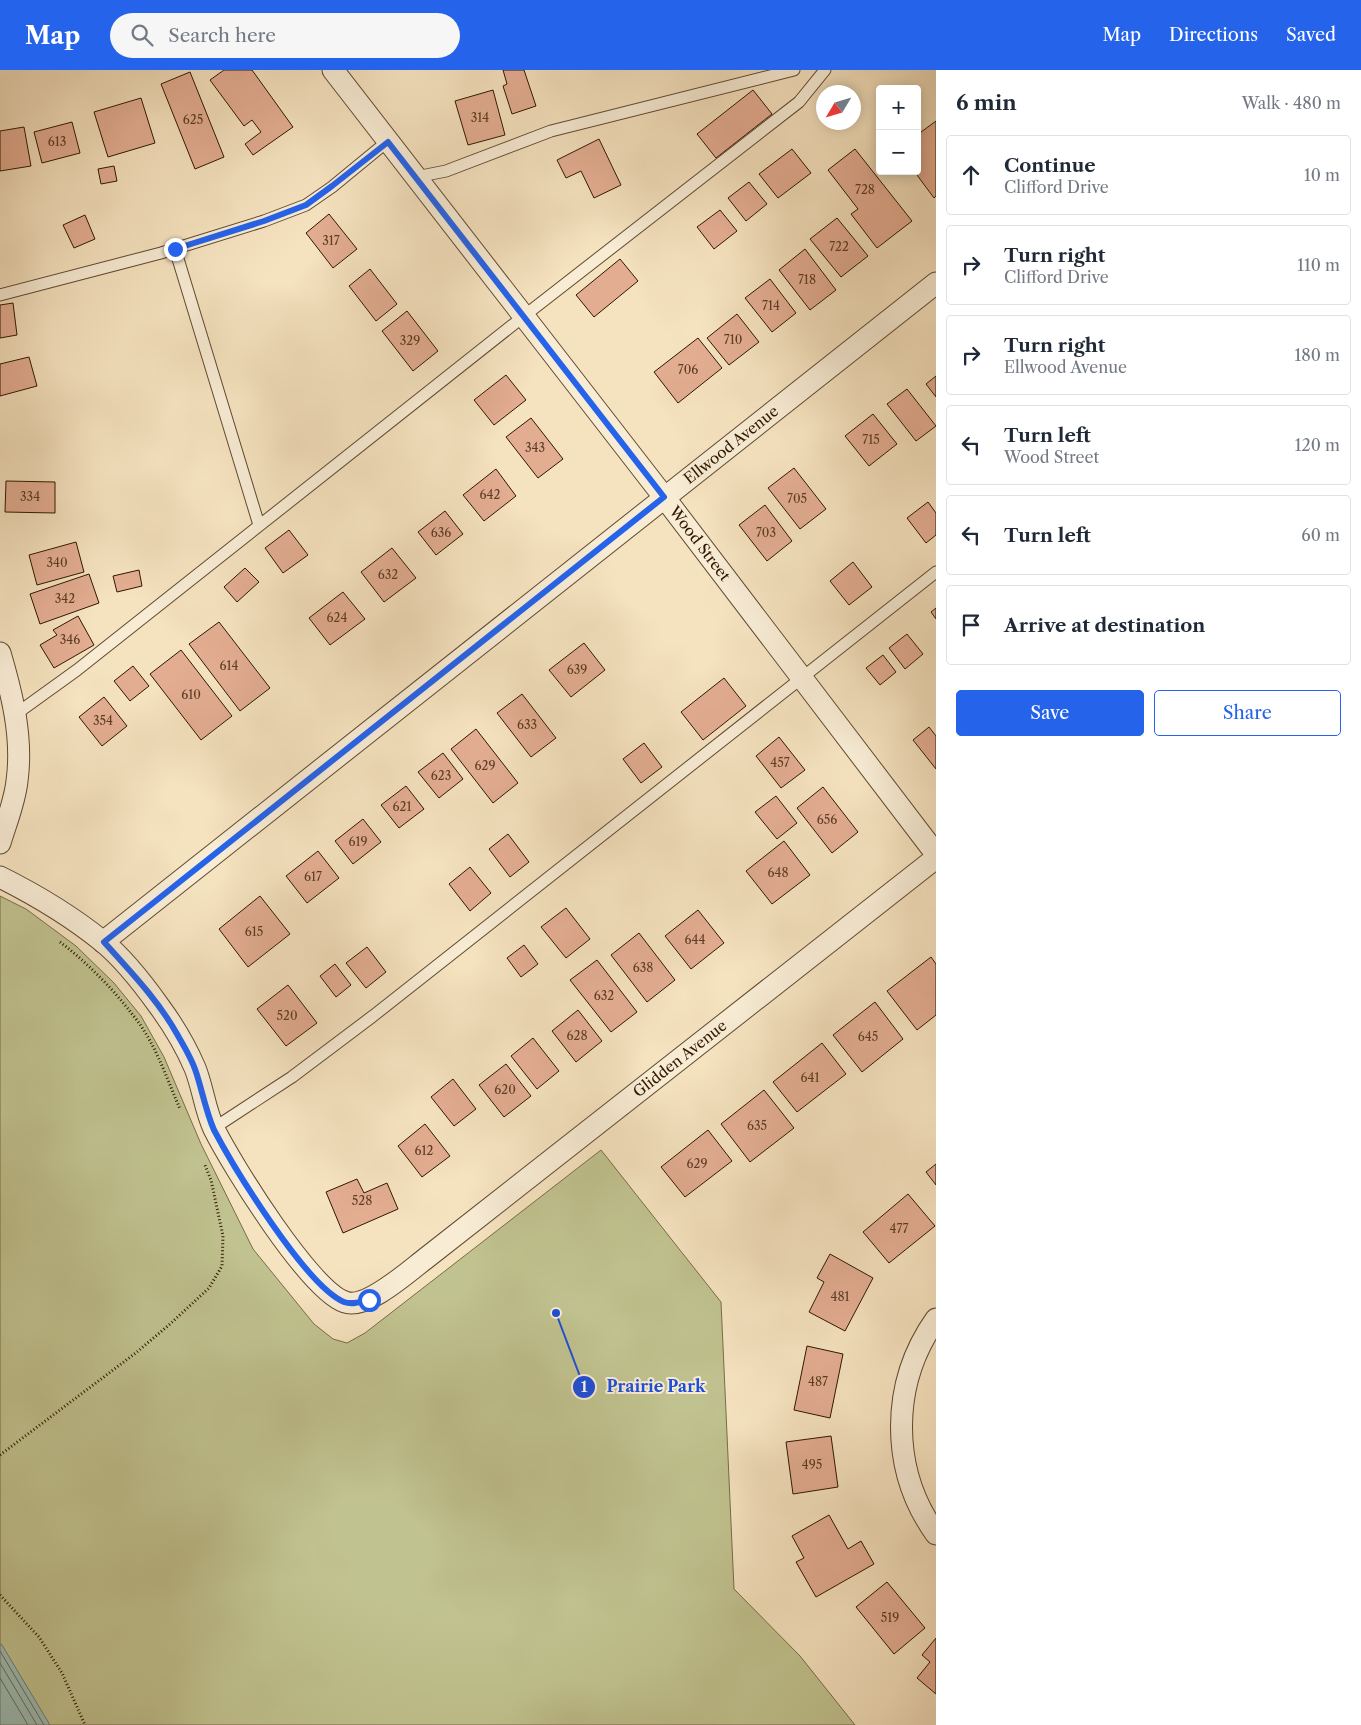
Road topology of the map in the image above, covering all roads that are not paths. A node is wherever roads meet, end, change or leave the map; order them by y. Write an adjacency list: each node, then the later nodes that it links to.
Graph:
1 (333, 70): 4 (street, Wood Street)
2 (794, 70): 5 (lane)
3 (824, 70): 9 (lane)
4 (388, 142): 5 (street, Wood Street); 6 (lane)
5 (416, 177): 9 (street, Wood Street)
6 (175, 249): 8 (lane); 11 (lane)
7 (936, 283): 10 (street, Ellwood Avenue)
8 (0, 295)
9 (524, 316): 10 (street, Wood Street); 11 (lane)
10 (664, 497): 14 (street, Wood Street); 20 (street, Ellwood Avenue)
11 (259, 525): 15 (lane)
12 (936, 572): 14 (lane)
13 (0, 653): 15 (street)
14 (802, 678): 17 (street, Wood Street); 21 (lane)
15 (16, 714): 16 (street)
16 (0, 843)
17 (936, 854)
18 (936, 858): 21 (street, Glidden Avenue)
19 (0, 877): 20 (street, Glidden Avenue)
20 (104, 942): 21 (street, Glidden Avenue)
21 (214, 1128)
22 (936, 1319): 23 (street)
23 (936, 1534)

